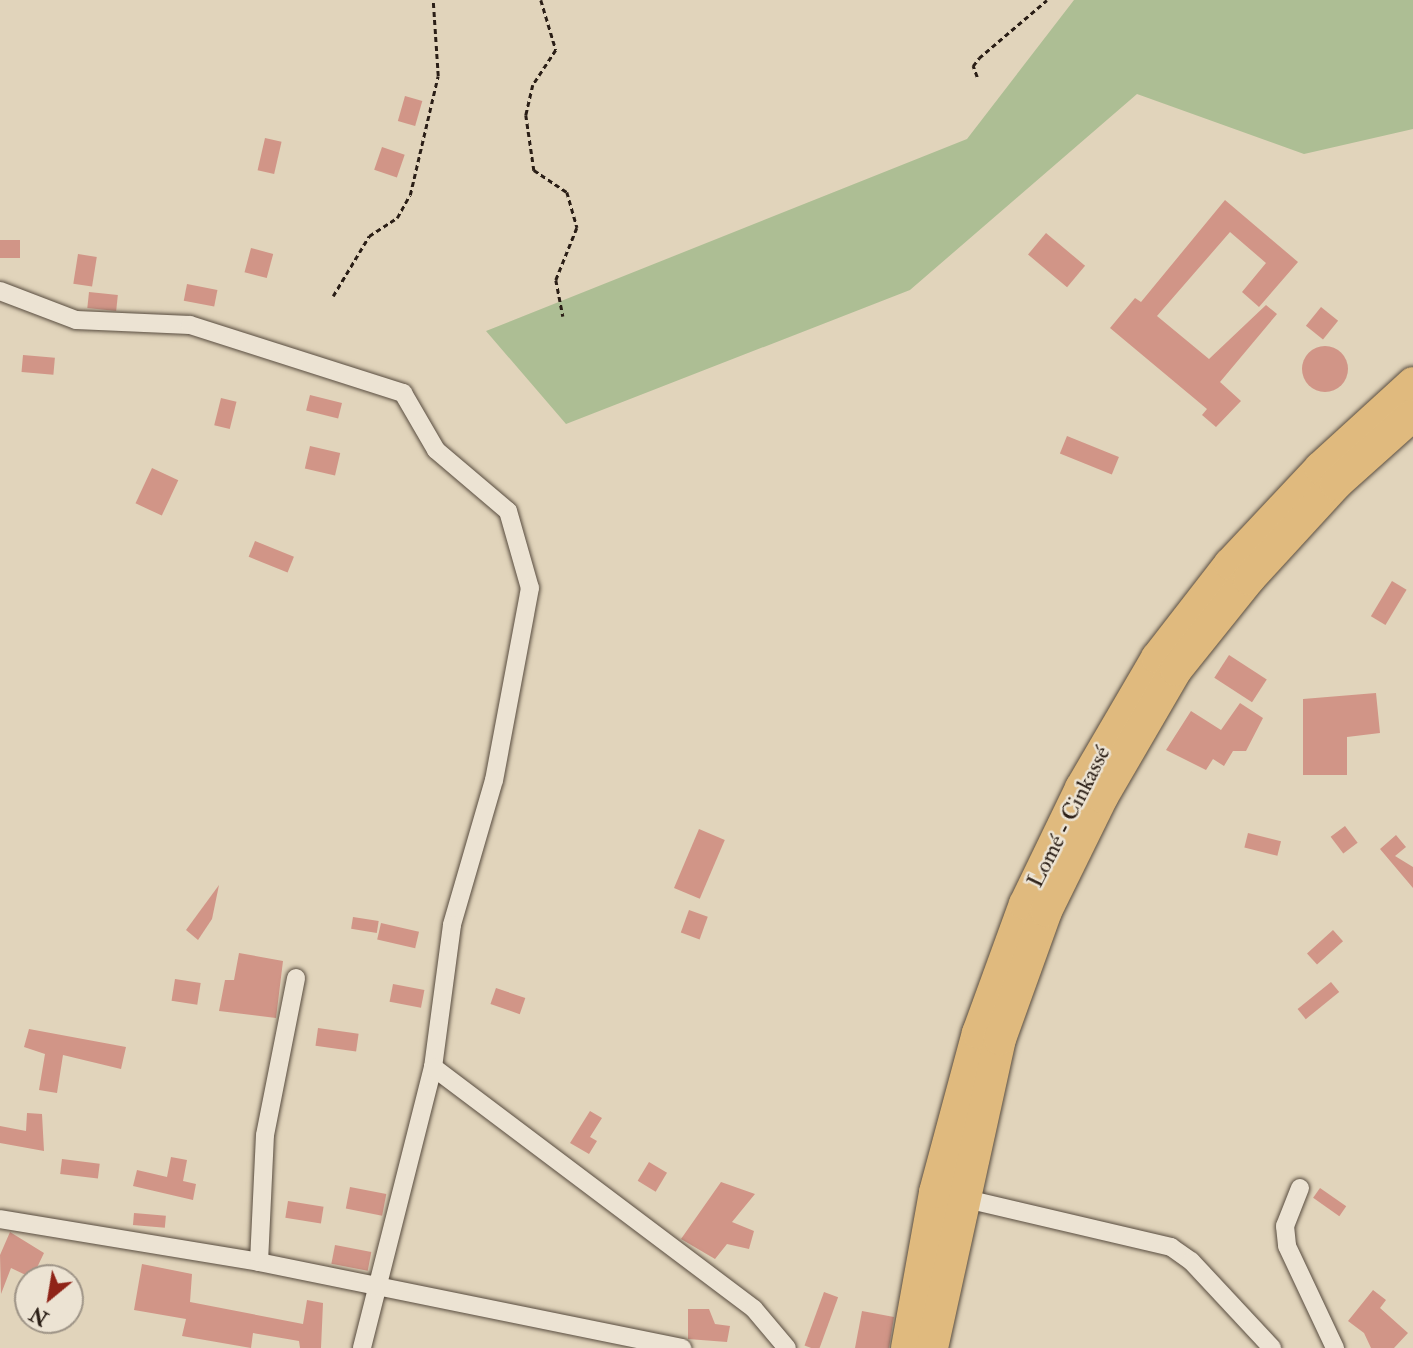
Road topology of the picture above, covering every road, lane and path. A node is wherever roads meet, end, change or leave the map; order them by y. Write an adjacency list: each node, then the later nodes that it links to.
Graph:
1 (433, 0): 6 (path)
2 (541, 0): 7 (path)
3 (1047, 0): 4 (path)
4 (977, 77)
5 (0, 291): 12 (street)
6 (333, 296)
7 (563, 316)
8 (1413, 383): 10 (highway, Lomé - Cinkassé)
9 (1413, 415): 10 (highway, Lomé - Cinkassé)
10 (1167, 664): 14 (highway, Lomé - Cinkassé); 21 (highway, Lomé - Cinkassé)
11 (296, 978): 16 (street)
12 (433, 1067): 17 (street); 20 (street)
13 (1300, 1188): 24 (street)
14 (962, 1198): 22 (highway, Lomé - Cinkassé); 23 (street)
15 (0, 1219): 16 (street)
16 (259, 1262): 17 (street)
17 (376, 1288): 18 (street); 19 (street)
18 (362, 1348)
19 (682, 1348)
20 (787, 1348)
21 (907, 1348)
22 (932, 1348)
23 (1272, 1348)
24 (1335, 1348)

